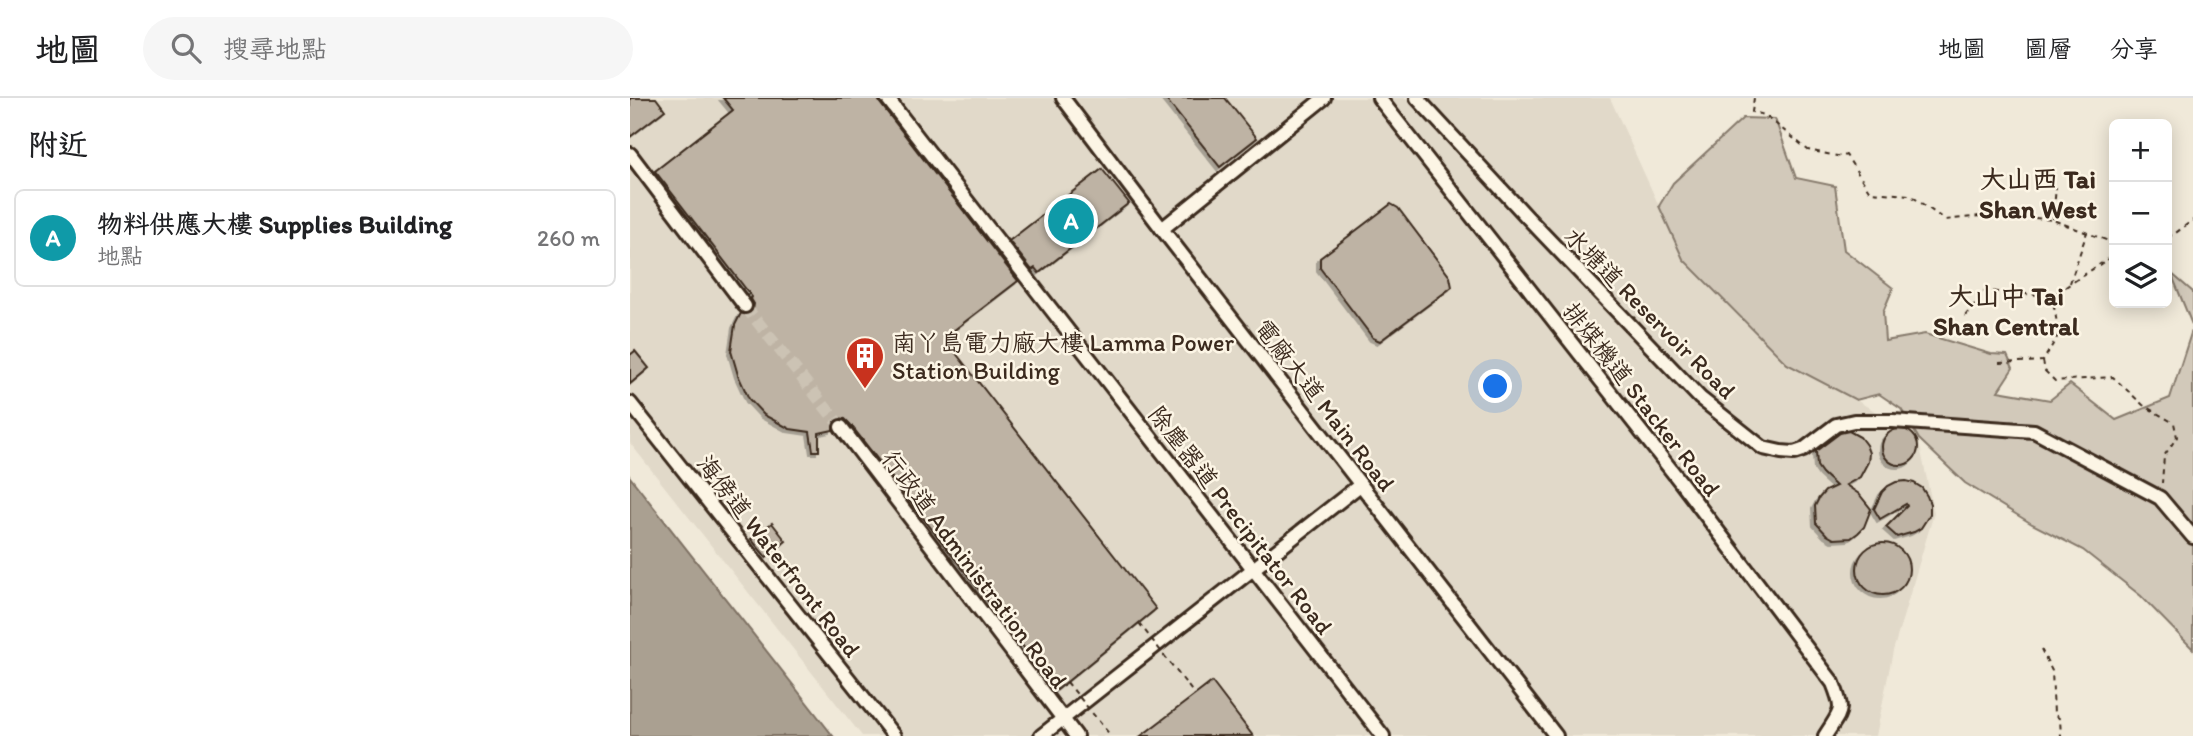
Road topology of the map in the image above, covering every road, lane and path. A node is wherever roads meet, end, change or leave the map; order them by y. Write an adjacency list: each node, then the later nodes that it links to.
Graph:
1 (887, 98): 27 (street, 除塵器道 Precipitator Road)
2 (1063, 98): 11 (street, 電廠大道 Main Road)
3 (1324, 98): 11 (street)
4 (1379, 98): 39 (street, 排煤機道 Stacker Road)
5 (1418, 98): 25 (street, 水塘道 Reservoir Road)
6 (1754, 98): 9 (path)
7 (630, 154): 18 (street)
8 (2056, 187): 9 (path)
9 (2053, 220): 12 (path)
10 (2193, 220): 13 (path)
11 (1162, 229): 24 (street, 電廠大道 Main Road)
12 (2087, 231): 14 (path); 16 (path)
13 (2172, 235)
14 (2109, 241)
15 (2109, 258): 16 (path)
16 (2069, 285): 17 (path)
17 (2052, 296): 19 (path); 20 (path)
18 (745, 306)
19 (1965, 316)
20 (2043, 361): 21 (path); 25 (path)
21 (1999, 363)
22 (630, 403): 33 (street, 海傍道 Waterfront Road)
23 (841, 427): 32 (street, 行政道 Administration Road)
24 (1360, 485): 27 (street); 38 (street, 電廠大道 Main Road)
25 (2160, 498): 26 (street)
26 (2193, 537)
27 (1252, 569): 32 (street); 37 (street, 除塵器道 Precipitator Road)
28 (1139, 623): 31 (path, bridge)
29 (2041, 649): 40 (path)
30 (1067, 682): 36 (path, bridge)
31 (1195, 695)
32 (1063, 719): 34 (street); 35 (street, 行政道 Administration Road)
33 (894, 736)
34 (1041, 736)
35 (1076, 736)
36 (1111, 736)
37 (1383, 736)
38 (1556, 736)
39 (1825, 736)
40 (2061, 736)

